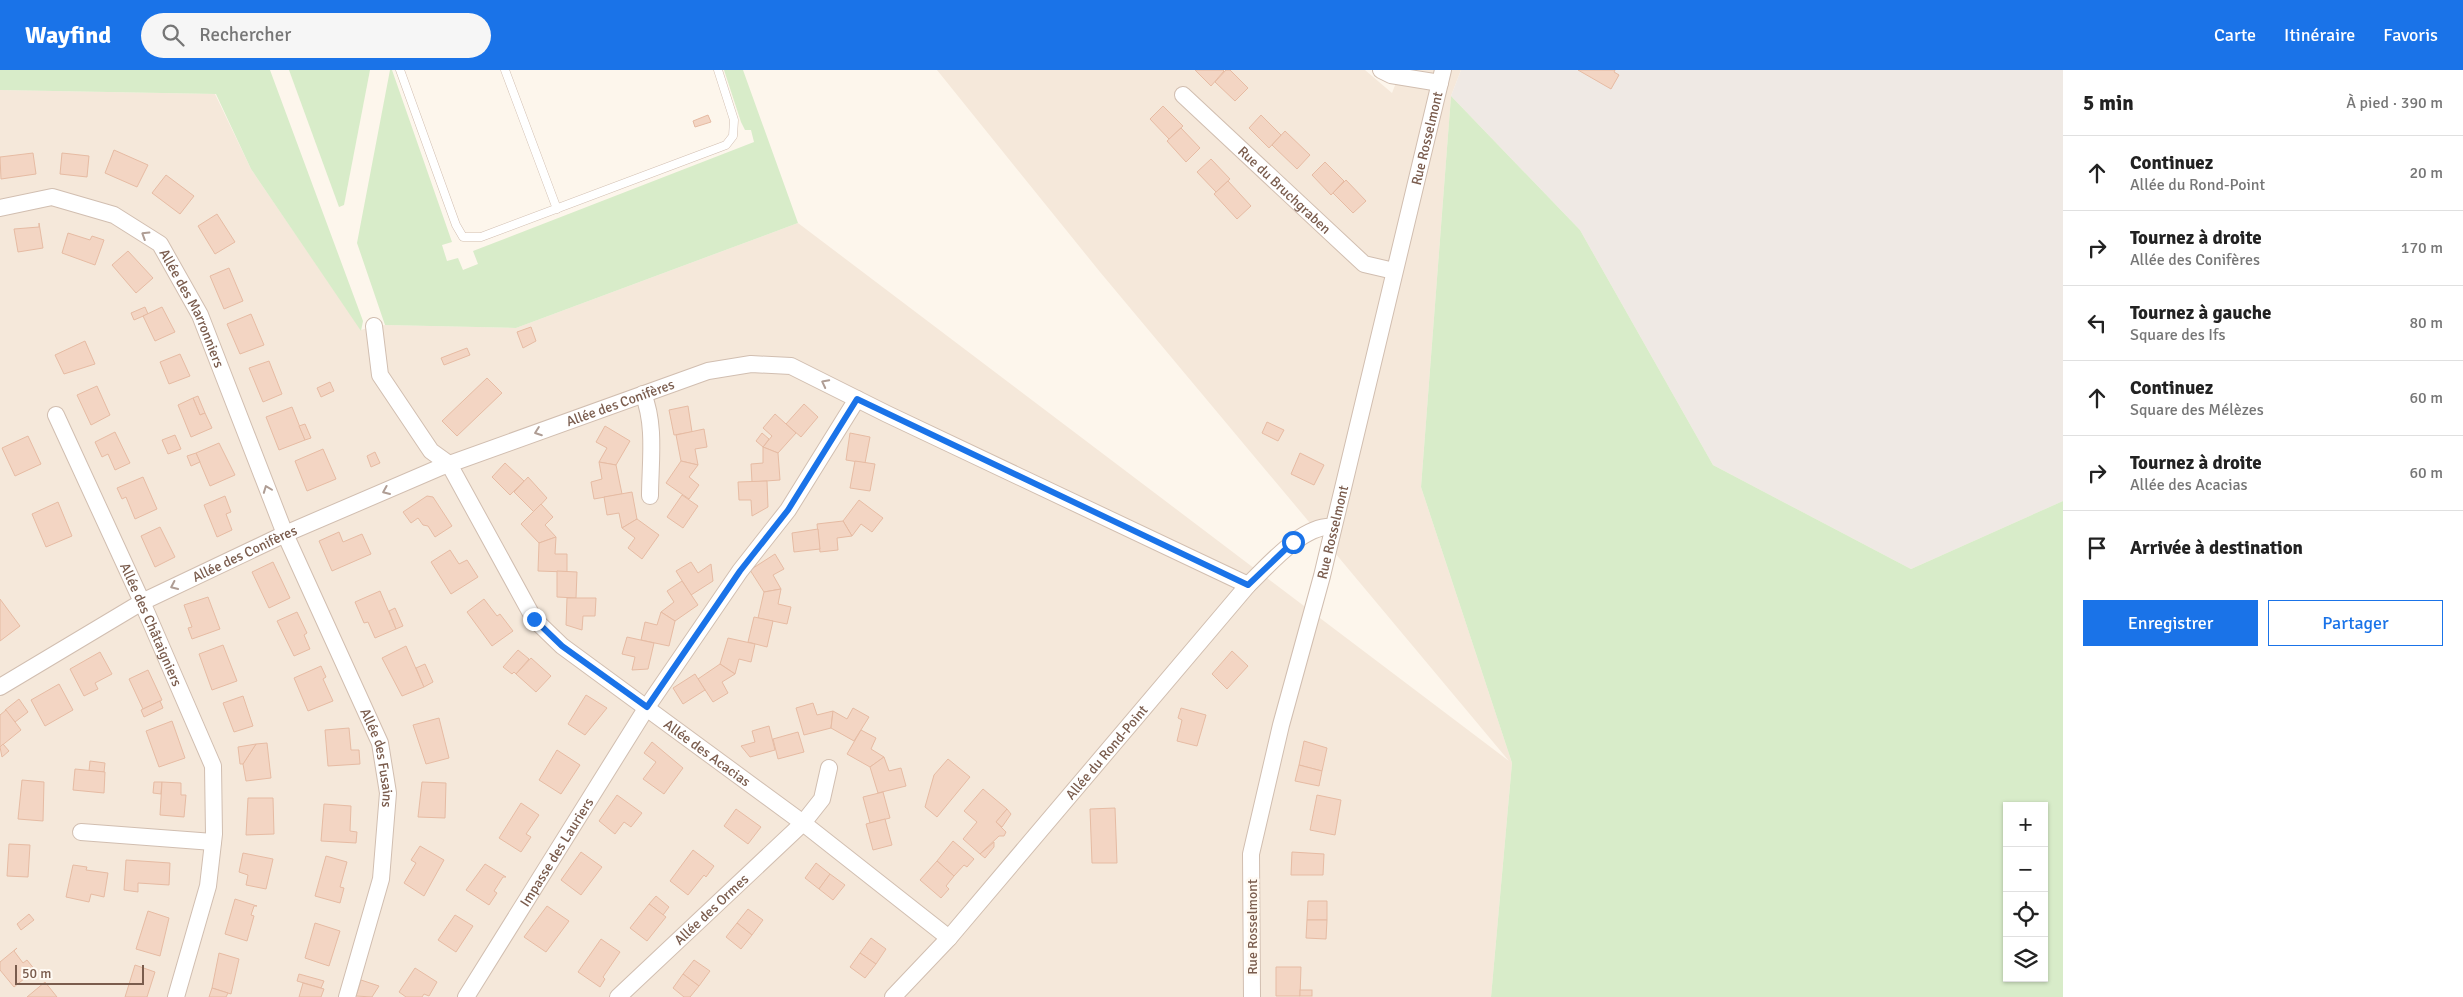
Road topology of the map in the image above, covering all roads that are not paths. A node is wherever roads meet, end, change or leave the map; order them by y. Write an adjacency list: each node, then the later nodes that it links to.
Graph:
1 (400, 70): 8 (lane)
2 (505, 70): 8 (lane)
3 (718, 70): 8 (lane)
4 (1381, 70): 5 (street)
5 (1441, 77): 9 (street, Rue Rosselmont)
6 (1183, 95): 9 (street, Rue du Bruchgraben)
7 (0, 208): 17 (street, Allée des Marronniers, one-way to 7)
8 (557, 209)
9 (1394, 271): 16 (street, Rue Rosselmont)
10 (374, 326): 14 (street)
11 (643, 394): 12 (street, Allée des Conifères, one-way to 11); 14 (street, Allée des Conifères, one-way to 14); 15 (street)
12 (857, 399): 18 (street, Allée des Conifères); 21 (street, Impasse des Lauriers)
13 (56, 415): 19 (street, Allée des Châtaigniers)
14 (449, 464): 17 (street, Allée des Conifères, one-way to 17); 21 (street, Allée des Acacias)
15 (650, 496)
16 (1333, 527): 18 (street, Allée du Rond-Point); 32 (street, Rue Rosselmont)
17 (285, 534): 19 (street, Allée des Conifères, one-way to 19); 28 (street, Allée des Fusains)
18 (1248, 585): 26 (street, Allée du Rond-Point)
19 (142, 602): 20 (street, Allée des Conifères); 25 (street, Allée des Châtaigniers)
20 (0, 687)
21 (647, 707): 23 (street, Allée des Acacias); 29 (street, Impasse des Lauriers)
22 (829, 768): 23 (street, Allée des Ormes)
23 (803, 823): 26 (street, Allée des Acacias); 30 (street, Allée des Ormes)
24 (80, 832): 25 (street)
25 (213, 842): 27 (street, Allée des Châtaigniers)
26 (949, 938): 31 (street, Allée du Rond-Point)
27 (176, 997)
28 (347, 997)
29 (466, 997)
30 (618, 997)
31 (894, 997)
32 (1252, 997)

